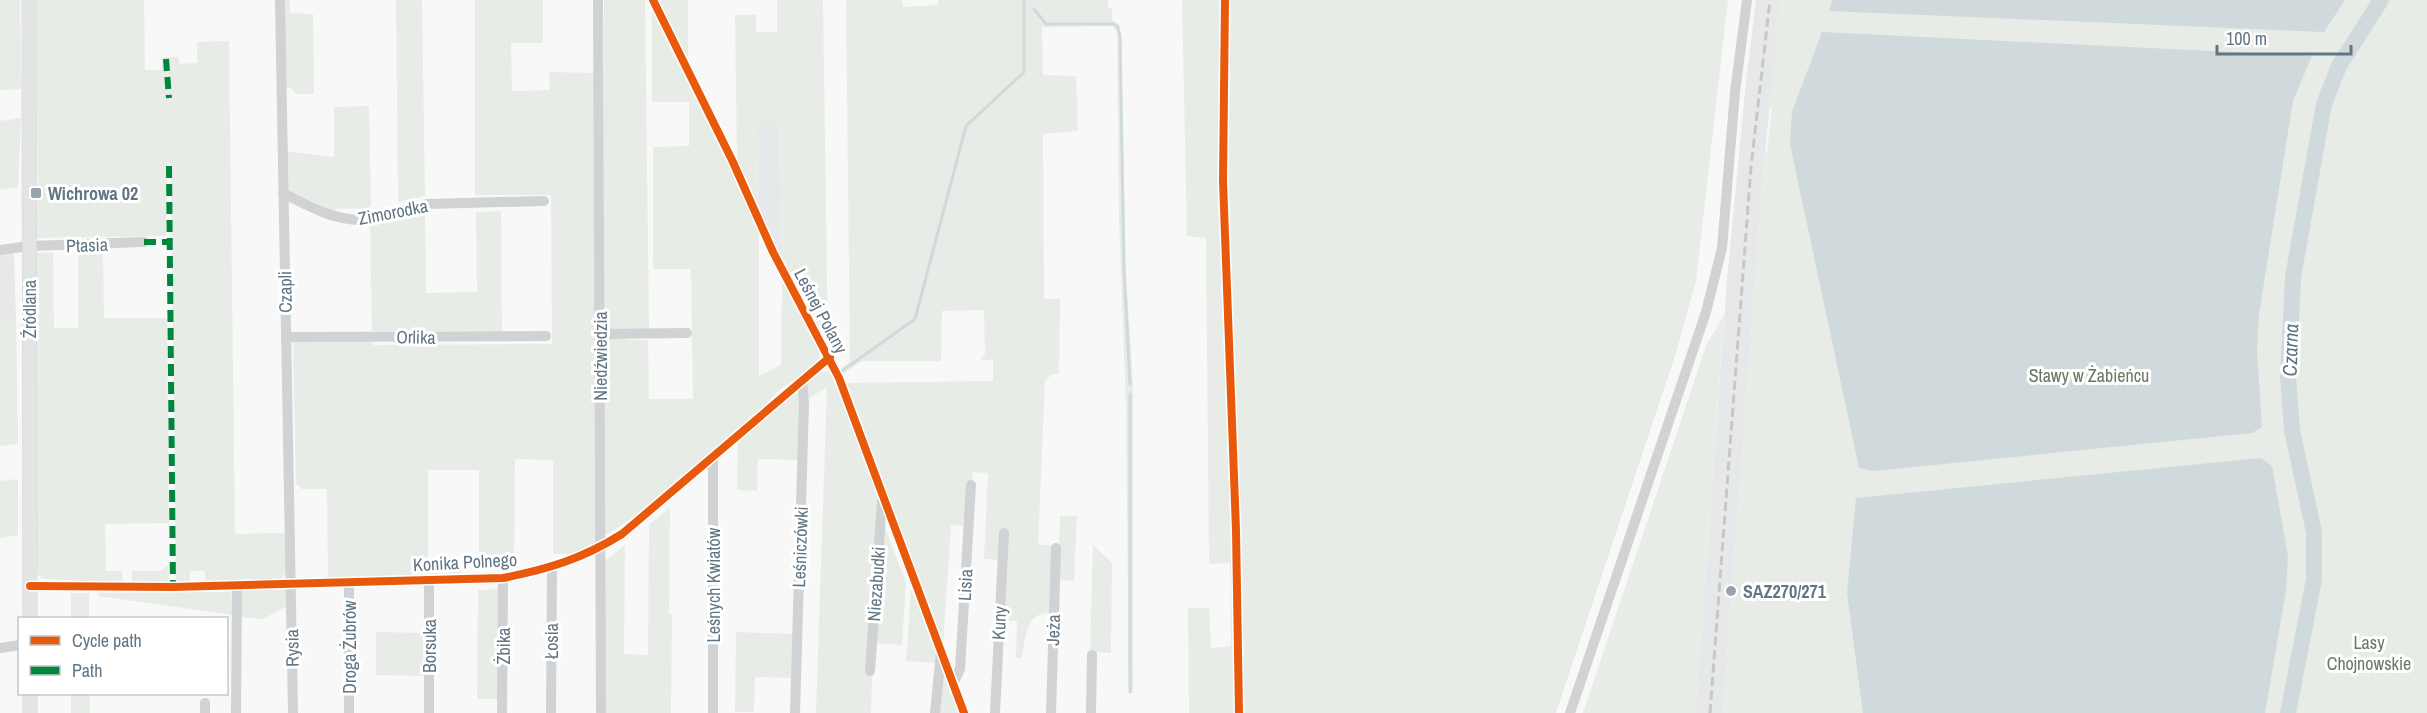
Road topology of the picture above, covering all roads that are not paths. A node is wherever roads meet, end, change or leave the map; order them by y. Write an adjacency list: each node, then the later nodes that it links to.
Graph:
1 (29, 0): 9 (main road, Źródlana)
2 (280, 0): 6 (street, Czapli)
3 (598, 0): 12 (street, Niedźwiedzia)
4 (653, 0): 15 (street, Leśnej Polany)
5 (1747, 0): 53 (street)
6 (283, 194): 7 (street, Zimorodka); 14 (street, Czapli)
7 (544, 201)
8 (144, 242): 9 (street, Ptasia)
9 (29, 246): 10 (street, Ptasia); 29 (main road, Źródlana)
10 (0, 250)
11 (687, 333): 12 (street)
12 (600, 334): 21 (street, Niedźwiedzia)
13 (546, 336): 14 (street, Orlika)
14 (286, 337): 27 (street, Czapli)
15 (830, 357): 16 (street, Konika Polnego); 19 (street, Leśnej Polany)
16 (802, 381): 17 (street, Konika Polnego); 47 (street, Leśniczówki)
17 (713, 456): 21 (street, Konika Polnego); 46 (street, Leśnych Kwiatów)
18 (971, 485): 36 (street, Lisia)
19 (882, 497): 33 (street, Leśnej Polany); 35 (street, Niezabudki)
20 (1004, 533): 50 (street, Kuny)
21 (601, 547): 23 (street, Konika Polnego); 45 (street, Niedźwiedzia)
22 (1056, 548): 51 (street, Jeża)
23 (552, 568): 24 (street, Konika Polnego); 44 (street, Łosia)
24 (503, 578): 25 (street, Konika Polnego); 43 (street, Żbika)
25 (429, 580): 26 (street, Konika Polnego); 42 (street, Borsuka)
26 (349, 582): 27 (street, Konika Polnego); 41 (street, Droga Żubrów)
27 (291, 584): 28 (street, Konika Polnego); 40 (street, Rysia)
28 (237, 585): 29 (street, Konika Polnego); 39 (street)
29 (30, 586): 30 (main road, Źródlana)
30 (30, 617)
31 (18, 645): 32 (street)
32 (0, 648)
33 (941, 649): 36 (street, Leśnej Polany); 48 (street)
34 (1092, 655): 52 (street)
35 (870, 671)
36 (953, 684): 49 (street, Leśnej Polany)
37 (30, 695): 38 (main road)
38 (30, 713)
39 (236, 713)
40 (292, 713)
41 (349, 713)
42 (429, 713)
43 (502, 713)
44 (551, 713)
45 (602, 713)
46 (713, 713)
47 (795, 713)
48 (935, 713)
49 (964, 713)
50 (994, 713)
51 (1051, 713)
52 (1090, 713)
53 (1570, 713)

